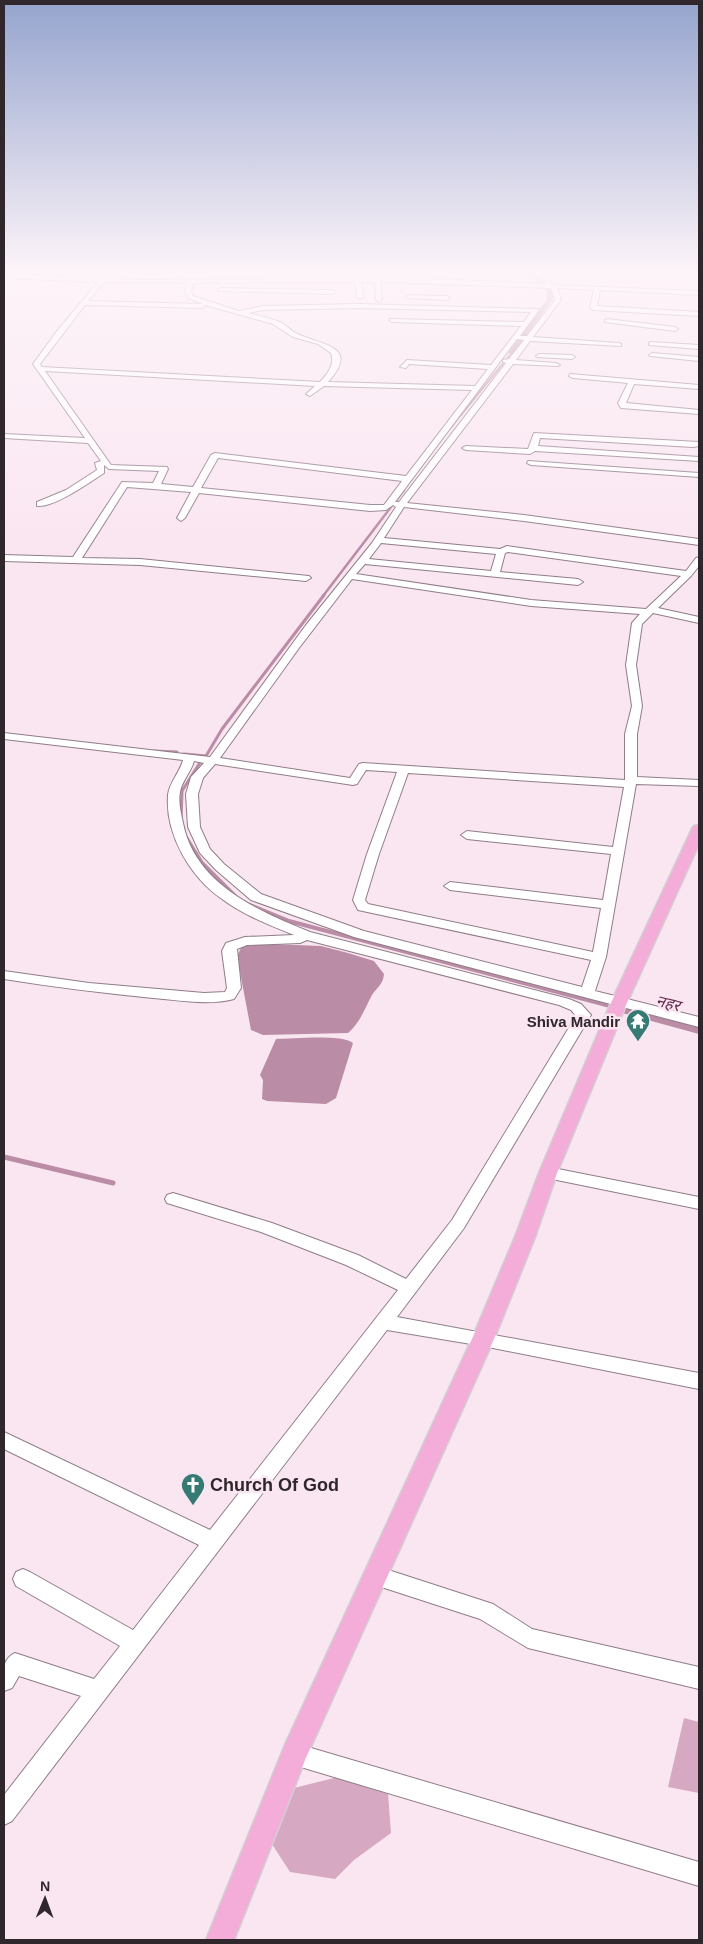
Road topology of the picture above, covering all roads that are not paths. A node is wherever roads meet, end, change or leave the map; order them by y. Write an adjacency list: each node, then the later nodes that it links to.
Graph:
1 (36, 363): 11 (street)
2 (335, 363): 15 (street)
3 (407, 363): 9 (street)
4 (423, 363): 9 (street)
5 (497, 363): 9 (street)
6 (502, 363): 9 (street)
7 (510, 363): 35 (street)
8 (539, 363): 10 (street)
9 (494, 366): 18 (street)
10 (556, 366)
11 (41, 370): 15 (street); 23 (street)
12 (573, 376): 14 (street)
13 (360, 377): 16 (street)
14 (632, 381): 17 (street); 21 (street)
15 (322, 384): 16 (street); 19 (street)
16 (351, 384): 18 (street); 20 (street)
17 (699, 387)
18 (477, 388): 31 (street)
19 (310, 394)
20 (342, 394)
21 (699, 412)
22 (4, 436): 23 (street)
23 (91, 441): 32 (street)
24 (699, 444): 27 (street)
25 (466, 448): 26 (street)
26 (532, 449)
27 (699, 459)
28 (99, 463): 34 (street)
29 (531, 463): 30 (street)
30 (699, 475)
31 (407, 479): 33 (street); 35 (street)
32 (156, 486): 33 (street); 41 (street)
33 (196, 489): 35 (street); 36 (street)
34 (40, 504)
35 (397, 504): 37 (street); 38 (street)
36 (181, 518)
37 (379, 540): 39 (street); 43 (street)
38 (699, 542)
39 (501, 552): 44 (street); 45 (street)
40 (4, 558): 41 (street)
41 (76, 558): 47 (street)
42 (699, 560): 45 (street)
43 (364, 561): 44 (street); 46 (street)
44 (495, 574): 48 (street)
45 (688, 574): 49 (street)
46 (349, 576): 49 (street); 53 (street)
47 (306, 578)
48 (578, 582)
49 (650, 611): 50 (street); 55 (street)
50 (699, 620)
51 (4, 736): 52 (street)
52 (189, 757): 53 (street); 62 (street)
53 (213, 760): 54 (street); 65 (street)
54 (404, 769): 55 (street); 63 (street)
55 (631, 782): 56 (street); 59 (street)
56 (699, 783)
57 (699, 829): 66 (main road)
58 (467, 834): 59 (street)
59 (618, 851): 61 (street)
60 (450, 886): 61 (street)
61 (608, 905): 63 (street)
62 (305, 935): 64 (street); 71 (street)
63 (599, 957): 65 (street)
64 (4, 975)
65 (588, 992): 66 (street)
66 (620, 1000): 67 (street); 68 (main road)
67 (699, 1022)
68 (548, 1173): 70 (street); 73 (main road)
69 (173, 1199): 71 (street)
70 (699, 1203)
71 (410, 1288): 72 (street)
72 (383, 1322): 73 (street); 76 (street)
73 (483, 1339): 74 (street); 77 (main road)
74 (699, 1381)
75 (4, 1440): 76 (street)
76 (214, 1542): 79 (street)
77 (376, 1576): 80 (street); 83 (main road)
78 (23, 1579): 79 (street)
79 (136, 1643): 82 (street)
80 (699, 1678)
81 (4, 1680): 82 (street)
82 (98, 1691): 84 (street)
83 (294, 1754): 85 (street); 86 (main road)
84 (4, 1813)
85 (699, 1874)
86 (220, 1940)

